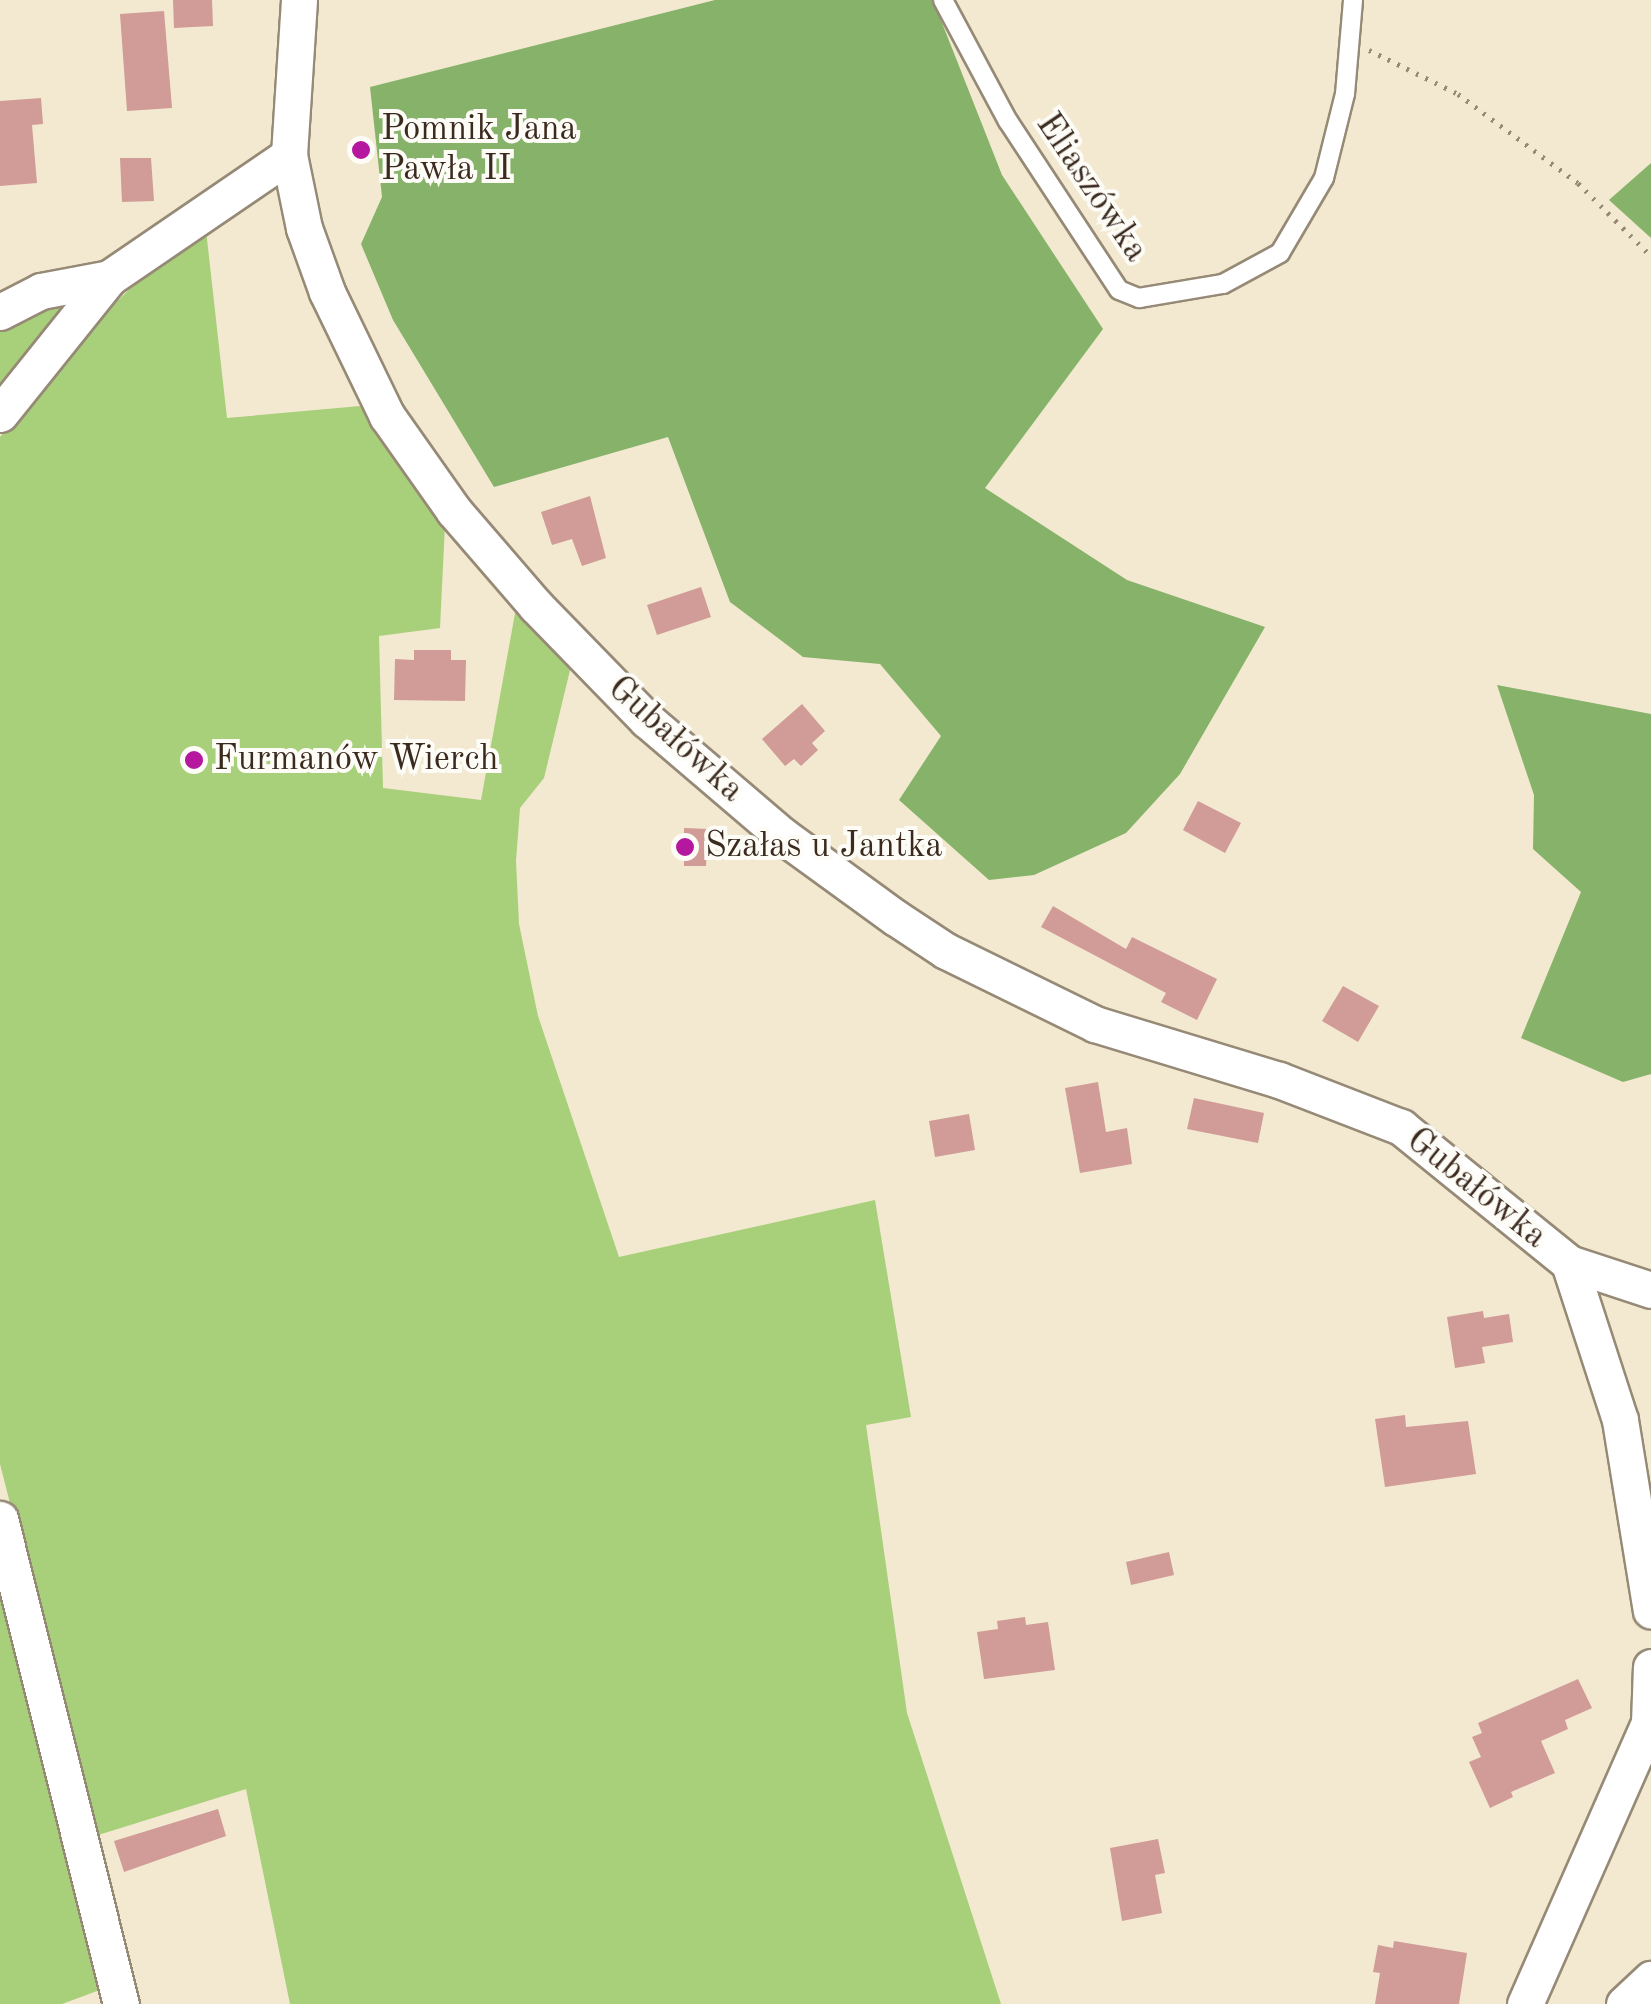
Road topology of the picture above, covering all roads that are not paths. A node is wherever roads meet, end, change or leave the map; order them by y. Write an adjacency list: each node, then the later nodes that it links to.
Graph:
1 (299, 0): 4 (street, Gubałówka)
2 (943, 0): 3 (lane, Eliaszówka)
3 (1354, 0)
4 (288, 155): 5 (street); 8 (street, Gubałówka)
5 (109, 278): 6 (street); 7 (street)
6 (0, 312)
7 (0, 414)
8 (1569, 1263): 9 (street); 11 (street, Gubałówka)
9 (1651, 1290)
10 (0, 1519): 14 (street)
11 (1651, 1611)
12 (1651, 1667): 15 (street)
13 (1651, 1979): 16 (street)
14 (121, 2004)
15 (1525, 2004)
16 (1624, 2004)

